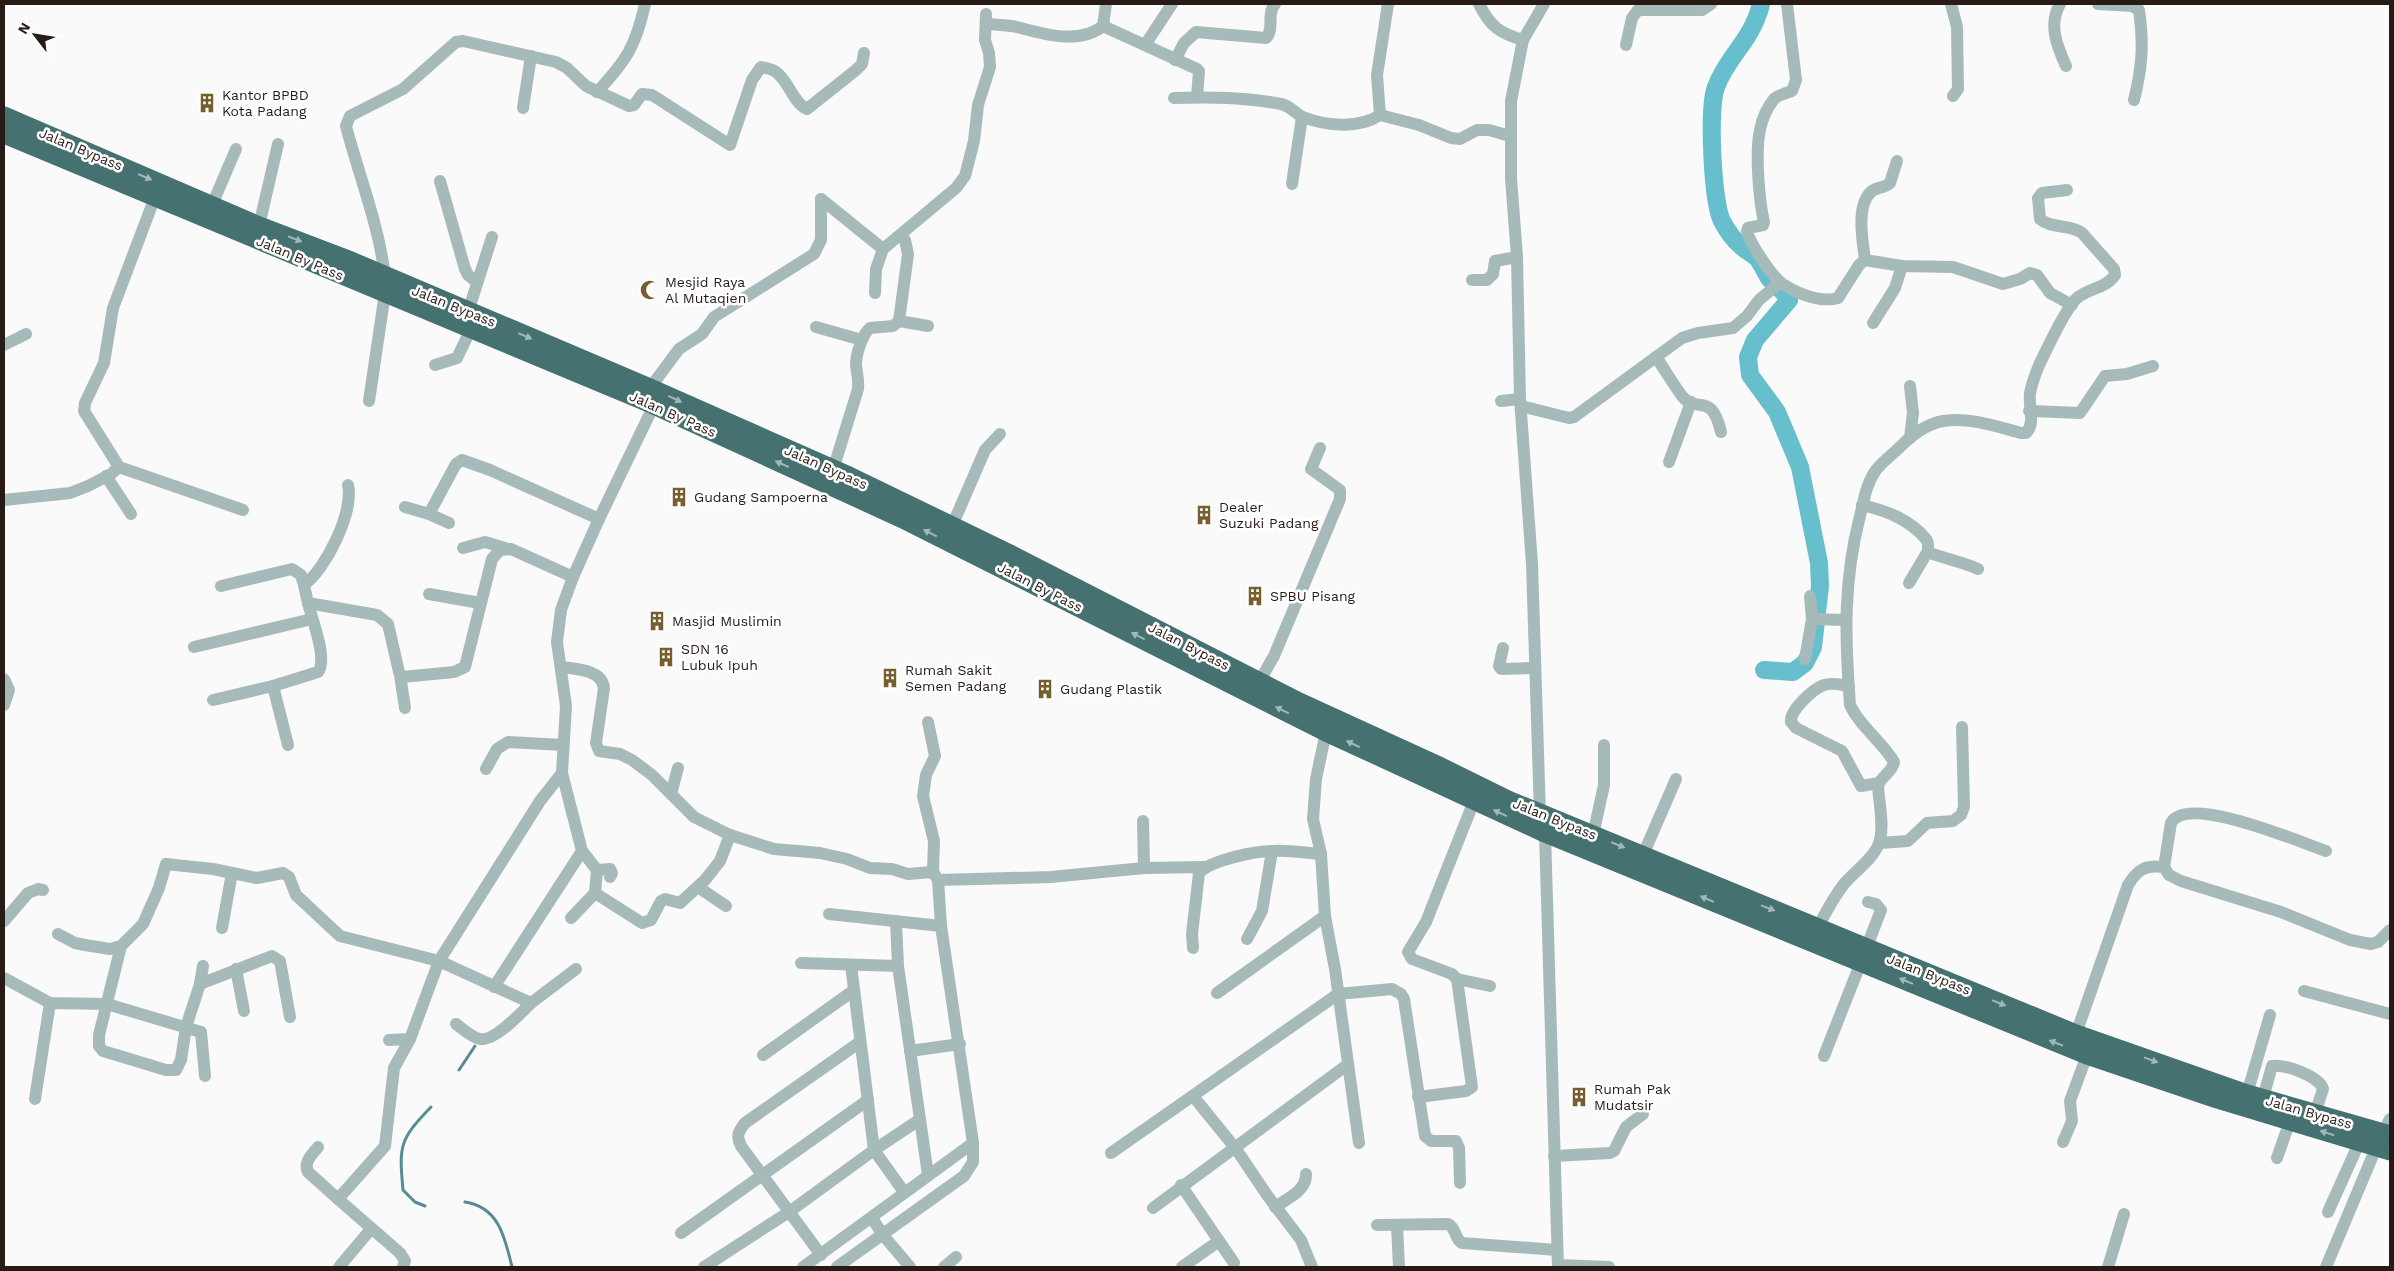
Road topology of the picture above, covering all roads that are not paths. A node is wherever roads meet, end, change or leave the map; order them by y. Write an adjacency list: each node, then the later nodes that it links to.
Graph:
1 (645, 4): 21 (street)
2 (1106, 4): 13 (street)
3 (1172, 4): 15 (street)
4 (1275, 4): 19 (street)
5 (1388, 4): 27 (street)
6 (1479, 4): 14 (street)
7 (1544, 4): 14 (street)
8 (1711, 4): 16 (street)
9 (1787, 4): 50 (street)
10 (1951, 4): 22 (street)
11 (2060, 4): 20 (street)
12 (2098, 4): 25 (street)
13 (1103, 26): 15 (street); 43 (street)
14 (1523, 40): 31 (street)
15 (1145, 45): 19 (street)
16 (1626, 45)
17 (864, 52): 21 (street)
18 (531, 56): 21 (street); 26 (street); 49 (street)
19 (1175, 60): 23 (street)
20 (2066, 66)
21 (597, 92)
22 (1953, 96)
23 (1197, 97): 24 (street); 29 (street)
24 (1174, 98)
25 (2134, 100)
26 (523, 108)
27 (1380, 115): 29 (street); 31 (street)
28 (4, 116): 39 (highway, Jalan Bypass, one-way to 39)
29 (1302, 117): 36 (street)
30 (4, 134): 38 (highway, Jalan By Pass)
31 (1510, 136): 44 (street)
32 (278, 144): 40 (street)
33 (236, 149): 39 (street)
34 (1897, 160): 45 (street)
35 (440, 181): 48 (street)
36 (1292, 184)
37 (2066, 190): 52 (street)
38 (155, 197): 49 (highway, Jalan By Pass); 76 (street)
39 (212, 205): 40 (highway, Jalan Bypass)
40 (259, 226): 49 (highway, Jalan Bypass, one-way to 49)
41 (492, 237): 48 (street)
42 (905, 240): 54 (street)
43 (883, 249): 51 (street); 65 (street)
44 (1517, 257): 47 (street); 69 (street)
45 (1866, 260): 46 (street); 50 (street)
46 (1902, 266): 52 (street); 55 (street)
47 (1472, 280)
48 (478, 282): 53 (street)
49 (385, 285): 53 (highway, Jalan Bypass); 66 (street)
50 (1778, 285): 61 (street)
51 (875, 294)
52 (2072, 305): 70 (street)
53 (470, 320): 62 (street); 65 (highway, Jalan Bypass)
54 (899, 321): 56 (street); 59 (street)
55 (1873, 323)
56 (928, 326)
57 (816, 327): 59 (street)
58 (26, 334): 60 (street)
59 (862, 340): 77 (street)
60 (4, 345)
61 (1656, 357): 68 (street); 69 (street)
62 (435, 365)
63 (2153, 366): 70 (street)
64 (1910, 386): 73 (street)
65 (652, 397): 77 (highway, Jalan Bypass, one-way to 77); 86 (street); 88 (highway, Jalan By Pass, one-way to 65)
66 (369, 401)
67 (1502, 402): 69 (street)
68 (1691, 402): 71 (street); 75 (street)
69 (1521, 403): 108 (street)
70 (2030, 411): 73 (street)
71 (1721, 432)
72 (1000, 434): 88 (street)
73 (1910, 438): 81 (street)
74 (1320, 448): 111 (street)
75 (1669, 462)
76 (119, 466): 78 (street); 83 (street)
77 (833, 470): 88 (highway, Jalan Bypass)
78 (106, 476): 80 (street); 84 (street)
79 (348, 485): 95 (street)
80 (4, 500)
81 (1862, 506): 91 (street); 103 (street)
82 (405, 507): 85 (street)
83 (243, 510)
84 (131, 514)
85 (429, 514): 86 (street); 87 (street)
86 (600, 519): 93 (street)
87 (450, 523)
88 (959, 535): 111 (highway, Jalan Bypass); 119 (highway, Jalan By Pass, one-way to 88)
89 (463, 548): 90 (street)
90 (505, 548): 93 (street); 100 (street)
91 (1928, 551): 92 (street); 94 (street)
92 (1978, 569)
93 (573, 577): 107 (street)
94 (1909, 584)
95 (304, 585): 96 (street); 99 (street)
96 (221, 586)
97 (429, 594): 100 (street)
98 (1810, 596): 102 (street)
99 (308, 603): 101 (street); 109 (street)
100 (480, 603): 109 (street)
101 (312, 619): 104 (street); 112 (street)
102 (1816, 619): 103 (street); 106 (street)
103 (1845, 620): 113 (street)
104 (194, 647)
105 (1503, 648): 108 (street)
106 (1805, 659)
107 (561, 667): 121 (street); 128 (street)
108 (1534, 668): 130 (street)
109 (400, 675): 116 (street)
110 (4, 679): 115 (street)
111 (1258, 682): 130 (highway, Jalan Bypass)
112 (273, 686): 114 (street); 120 (street)
113 (1849, 686): 127 (street); 127 (street)
114 (213, 700)
115 (4, 705)
116 (405, 708)
117 (928, 722): 146 (street)
118 (1962, 727): 135 (street)
119 (1326, 732): 129 (highway, Jalan Bypass, one-way to 119); 139 (street)
120 (288, 745)
121 (563, 745): 124 (street); 125 (street)
122 (1604, 745): 134 (street)
123 (678, 768): 128 (street)
124 (486, 769)
125 (562, 773): 137 (street); 167 (street)
126 (1676, 779): 140 (street)
127 (1879, 783): 135 (street)
128 (671, 794): 133 (street)
129 (1474, 801): 132 (highway, Jalan Bypass, one-way to 129); 175 (street)
130 (1540, 814): 132 (street); 134 (highway, Jalan Bypass)
131 (1143, 821): 143 (street)
132 (1545, 833): 166 (highway, Jalan Bypass, one-way to 132); 221 (street)
133 (730, 835): 146 (street); 148 (street)
134 (1593, 835): 140 (highway, Jalan Bypass, one-way to 140)
135 (1880, 843): 159 (street)
136 (1272, 850): 139 (street); 141 (street); 163 (street)
137 (582, 851): 144 (street); 179 (street)
138 (2326, 852): 142 (street)
139 (1321, 854): 154 (street)
140 (1643, 855): 159 (highway, Jalan Bypass, one-way to 159)
141 (1205, 867): 143 (street); 165 (street)
142 (2164, 867): 161 (street); 193 (street)
143 (1144, 868): 146 (street)
144 (597, 870): 147 (street); 150 (street)
145 (232, 873): 160 (street); 164 (street); 167 (street)
146 (935, 876): 158 (street)
147 (610, 877)
148 (698, 887): 150 (street); 152 (street)
149 (43, 890): 156 (street)
150 (595, 893): 155 (street)
151 (1868, 902): 166 (street)
152 (726, 906)
153 (829, 914): 157 (street)
154 (1325, 916): 182 (street); 183 (street)
155 (571, 918)
156 (4, 921)
157 (896, 921): 158 (street); 171 (street)
158 (941, 926): 197 (street)
159 (1818, 927): 166 (highway, Jalan Bypass)
160 (222, 928)
161 (2390, 930)
162 (58, 934): 164 (street)
163 (1247, 939)
164 (121, 946): 186 (street)
165 (1193, 948)
166 (1863, 956): 177 (highway); 201 (street)
167 (439, 961): 179 (street); 194 (street)
168 (801, 963): 169 (street)
169 (851, 965): 171 (street); 180 (street)
170 (203, 966): 176 (street)
171 (898, 966): 198 (street)
172 (236, 969): 176 (street); 187 (street); 190 (street)
173 (576, 969): 185 (street)
174 (4, 978): 184 (street)
175 (1457, 979): 178 (street); 206 (street)
176 (200, 984): 192 (street)
177 (1932, 984): 193 (highway, Jalan Bypass, one-way to 193); 200 (highway, one-way to 177)
178 (1490, 986)
179 (494, 987): 185 (street)
180 (853, 991): 196 (street); 199 (street)
181 (2304, 991): 188 (street)
182 (1217, 993)
183 (1338, 994): 202 (street); 204 (street); 206 (street)
184 (50, 1003): 186 (street); 207 (street)
185 (531, 1003): 191 (street)
186 (107, 1004): 192 (street); 192 (street)
187 (244, 1011)
188 (2390, 1014)
189 (2270, 1015): 205 (street)
190 (290, 1017)
191 (456, 1024)
192 (186, 1027): 203 (street)
193 (2076, 1034): 205 (highway, Jalan Bypass, one-way to 205)
194 (410, 1039): 195 (street); 229 (street)
195 (389, 1040)
196 (860, 1042): 208 (street); 223 (street)
197 (960, 1044): 198 (street); 215 (street)
198 (910, 1051): 211 (street)
199 (763, 1055)
200 (2087, 1055): 212 (highway); 214 (street)
201 (1824, 1056)
202 (1347, 1065): 216 (street); 218 (street)
203 (205, 1076)
204 (1193, 1096): 218 (street); 220 (street)
205 (2255, 1096): 210 (highway, Jalan Bypass); 210 (street)
206 (1418, 1097): 226 (street)
207 (35, 1099)
208 (868, 1100): 219 (street); 223 (street)
209 (1643, 1114): 221 (street)
210 (2315, 1114): 213 (highway, Jalan Bypass)
211 (919, 1120): 219 (street); 225 (street)
212 (2290, 1121): 213 (highway, one-way to 212); 222 (street)
213 (2381, 1138): 233 (street); 259 (street)
214 (2063, 1142)
215 (973, 1143): 225 (street); 240 (street)
216 (1359, 1144)
217 (318, 1147): 229 (street)
218 (1236, 1149): 227 (street); 230 (street)
219 (874, 1150): 228 (street); 232 (street)
220 (1111, 1153)
221 (1554, 1156): 242 (street)
222 (2277, 1158)
223 (763, 1174): 232 (street); 239 (street)
224 (1306, 1174): 230 (street)
225 (928, 1175): 228 (street)
226 (1460, 1183)
227 (1181, 1186): 231 (street); 241 (street)
228 (904, 1192): 235 (street)
229 (338, 1199): 238 (street)
230 (1275, 1207): 255 (street)
231 (1153, 1208)
232 (789, 1212): 243 (street); 250 (street)
233 (2328, 1212)
234 (2124, 1214): 258 (street)
235 (872, 1218): 240 (street); 243 (street)
236 (1377, 1225): 237 (street)
237 (1397, 1226): 242 (street); 256 (street)
238 (371, 1229): 248 (street); 249 (street)
239 (681, 1233)
240 (883, 1235): 246 (street); 252 (street)
241 (1219, 1241): 245 (street); 254 (street)
242 (1557, 1250): 247 (street)
243 (820, 1255): 251 (street)
244 (956, 1257): 253 (street)
245 (1234, 1263)
246 (844, 1265)
247 (1558, 1266): 257 (street)
248 (339, 1267)
249 (402, 1267)
250 (704, 1267)
251 (803, 1267)
252 (910, 1267)
253 (944, 1267)
254 (1182, 1267)
255 (1312, 1267)
256 (1399, 1267)
257 (1609, 1267)
258 (2110, 1267)
259 (2326, 1267)

